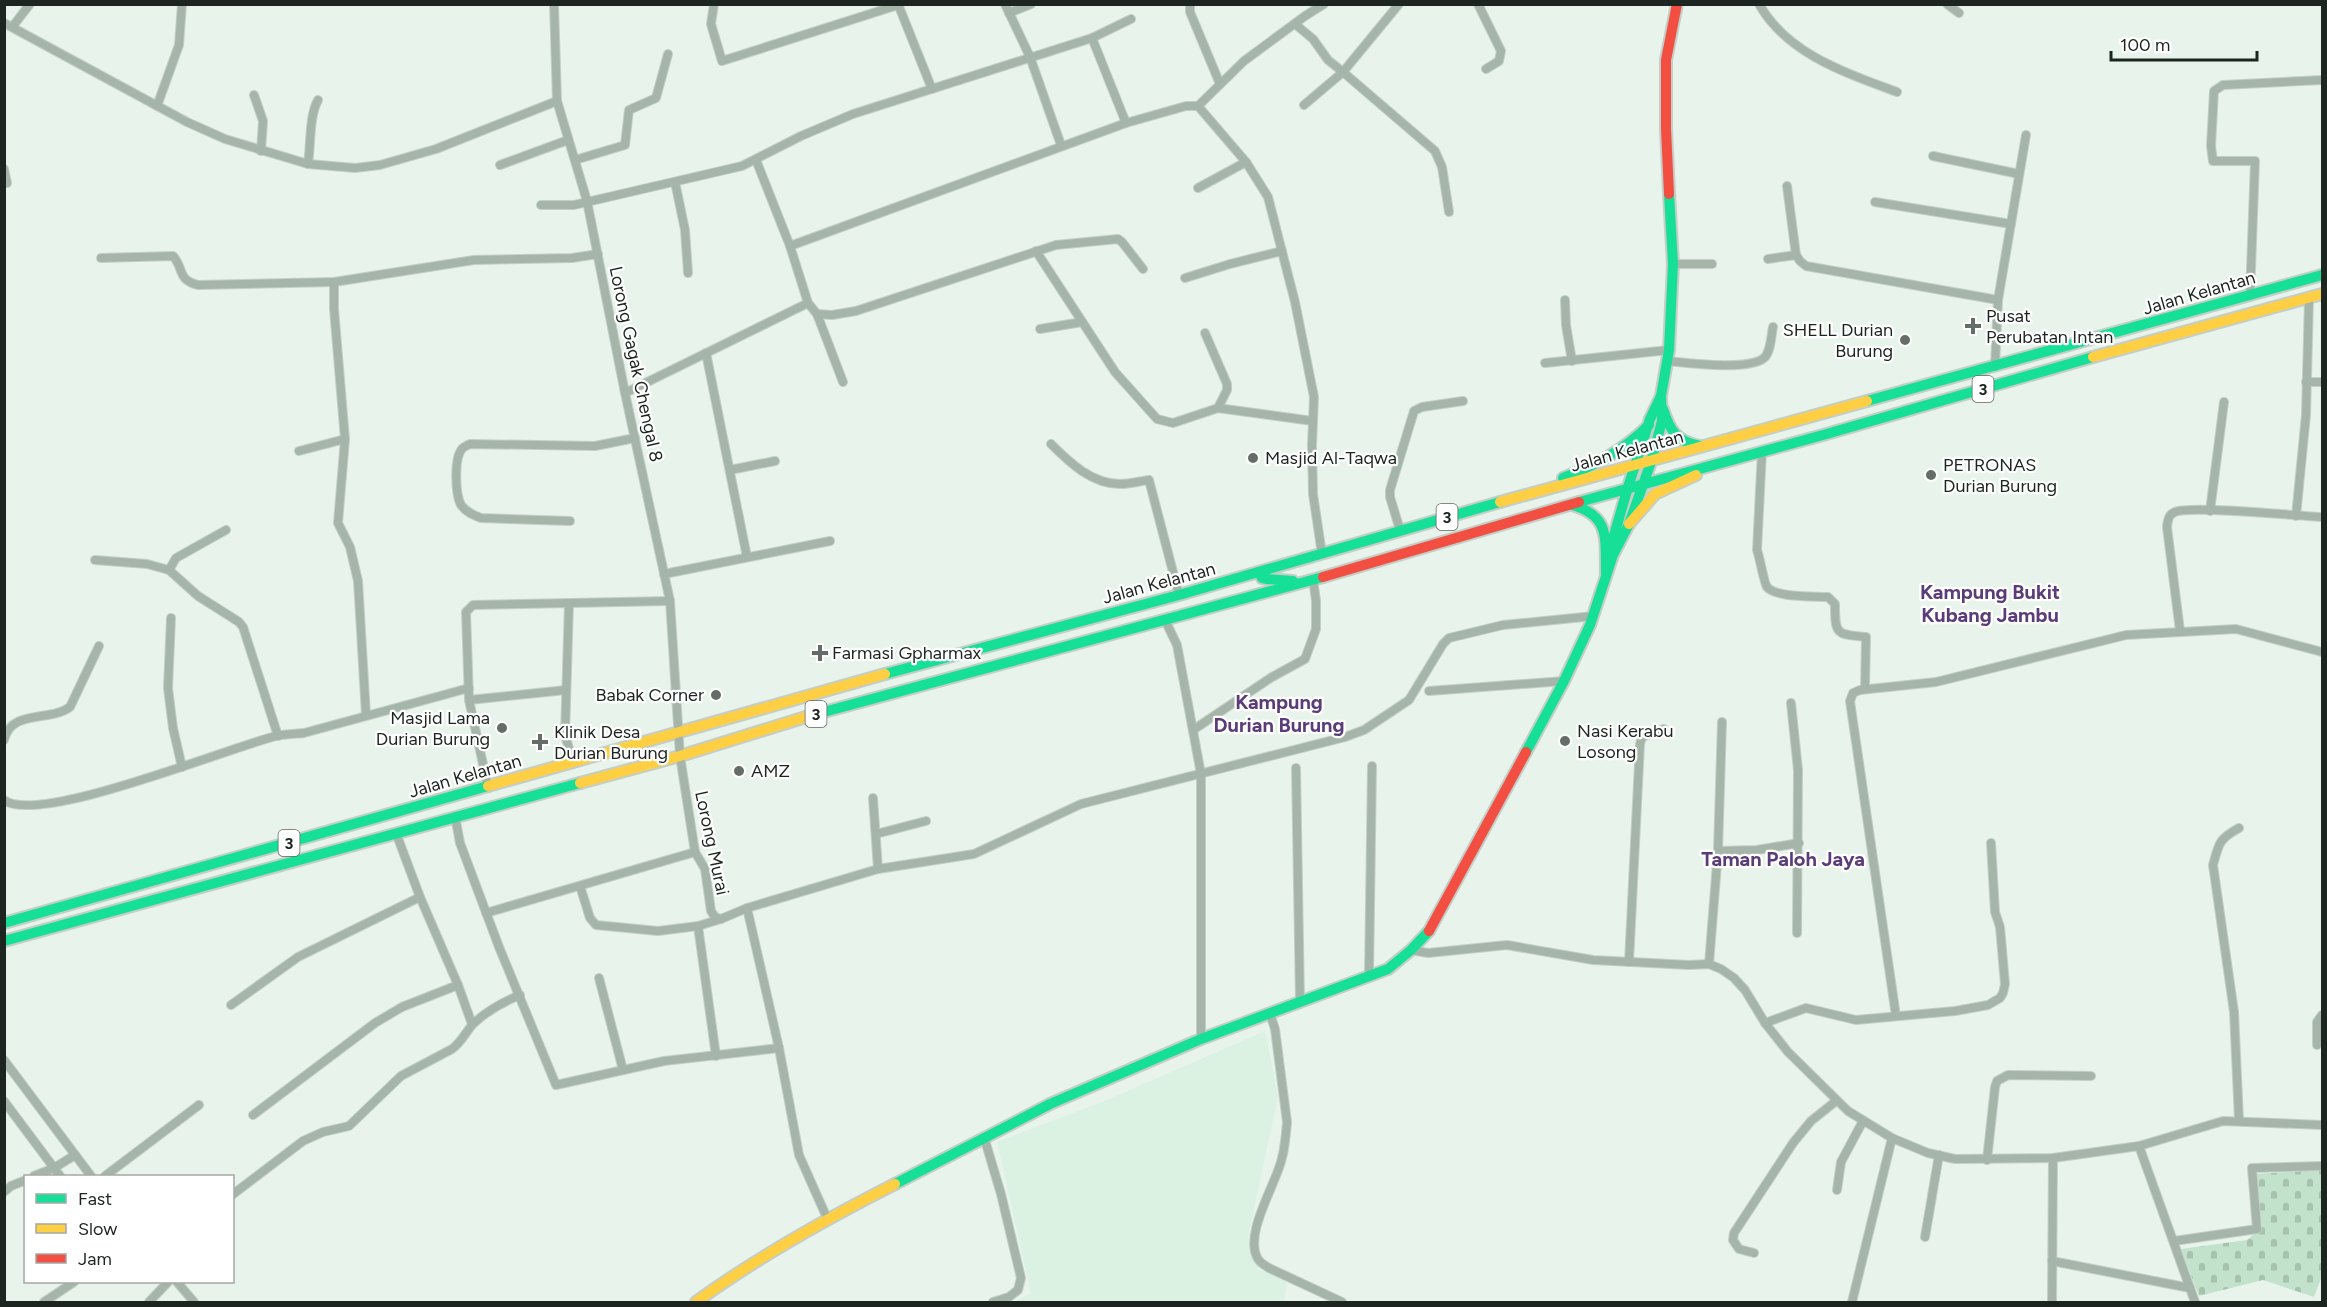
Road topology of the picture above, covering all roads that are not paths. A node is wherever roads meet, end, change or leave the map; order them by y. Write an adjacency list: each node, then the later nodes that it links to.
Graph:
1 (30, 4): 20 (street)
2 (182, 4): 34 (street)
3 (554, 4): 32 (street, Lorong Gagak Chengal 8)
4 (714, 4): 14 (street)
5 (1005, 4): 15 (street)
6 (1030, 4): 15 (street)
7 (1190, 4): 27 (street)
8 (1324, 4): 19 (street)
9 (1399, 4): 25 (street)
10 (1478, 4): 24 (street)
11 (1677, 4): 65 (main road)
12 (1759, 4): 29 (street)
13 (1947, 4): 16 (street)
14 (898, 5): 28 (street)
15 (1009, 13): 23 (street)
16 (1959, 13)
17 (1131, 19): 21 (street)
18 (4, 22): 20 (street)
19 (1296, 24): 25 (street); 27 (street)
20 (13, 26): 34 (street)
21 (1092, 38): 23 (street); 36 (street)
22 (668, 54): 42 (street)
23 (1030, 57): 28 (street); 39 (street)
24 (1486, 69)
25 (1343, 72): 33 (street); 56 (street)
26 (2322, 80): 73 (street)
27 (1220, 84): 35 (street)
28 (932, 89): 43 (street)
29 (1897, 92)
30 (254, 95): 40 (street)
31 (318, 100): 45 (street)
32 (557, 101): 38 (street, Lorong Gagak Chengal 8); 45 (street)
33 (1304, 105)
34 (157, 106): 40 (street)
35 (1198, 106): 36 (street); 44 (street)
36 (1126, 123): 39 (street)
37 (2026, 135): 48 (street)
38 (568, 140): 42 (street, Lorong Gagak Chengal 8); 46 (street)
39 (1061, 145): 58 (street)
40 (261, 151): 45 (street)
41 (1933, 156): 48 (street)
42 (574, 160): 53 (street, Lorong Gagak Chengal 8)
43 (756, 160): 49 (street); 58 (street)
44 (1246, 162): 52 (street); 60 (street)
45 (308, 164)
46 (500, 165)
47 (4, 169): 50 (street)
48 (2019, 174): 57 (street)
49 (675, 182): 53 (street); 68 (street)
50 (7, 183)
51 (1787, 186): 62 (street)
52 (1198, 188)
53 (587, 201): 55 (street); 61 (street, Lorong Gagak Chengal 8)
54 (1875, 202): 57 (street)
55 (541, 205)
56 (1449, 212)
57 (2011, 224): 76 (street)
58 (790, 246): 77 (street)
59 (1036, 251): 67 (street); 80 (street); 81 (street)
60 (1282, 251): 70 (street); 99 (street)
61 (598, 254): 71 (street); 93 (street, Lorong Gagak Chengal 8)
62 (1797, 255): 64 (street); 76 (street)
63 (101, 258): 71 (street)
64 (1768, 259)
65 (1673, 264): 66 (street); 86 (main road)
66 (1712, 264)
67 (1143, 269)
68 (688, 273)
69 (2322, 275): 73 (main road, Jalan Kelantan / 3)
70 (1185, 278)
71 (334, 282): 102 (street)
72 (2322, 294): 74 (main road, Jalan Kelantan / 3)
73 (2250, 296): 78 (main road, Jalan Kelantan / 3)
74 (2309, 298): 79 (main road, Jalan Kelantan / 3); 91 (street)
75 (1565, 300): 87 (street)
76 (1998, 300): 89 (street)
77 (808, 303): 80 (street); 85 (street)
78 (2220, 304): 79 (main road); 89 (main road, Jalan Kelantan / 3)
79 (2256, 313): 106 (main road, Jalan Kelantan / 3)
80 (818, 314): 90 (street)
81 (1082, 322): 83 (street); 97 (street)
82 (1773, 327): 86 (street)
83 (1040, 329)
84 (1206, 333): 97 (street)
85 (706, 353): 93 (street); 111 (street)
86 (1668, 356): 87 (street); 94 (main road)
87 (1572, 361): 88 (street)
88 (1545, 363)
89 (1995, 367): 104 (main road, Jalan Kelantan / 3)
90 (843, 382)
91 (2306, 382): 92 (street); 117 (street)
92 (2322, 382)
93 (625, 393): 101 (street, Lorong Gagak Chengal 8)
94 (1661, 396): 98 (main road); 100 (main road)
95 (1463, 401): 122 (street)
96 (2224, 402): 116 (street)
97 (1218, 408): 99 (street)
98 (1662, 409): 104 (main road); 109 (main road)
99 (1313, 421): 124 (street)
100 (1649, 424): 110 (main road); 114 (main road)
101 (635, 438): 119 (street); 131 (street, Lorong Gagak Chengal 8)
102 (345, 439): 105 (street); 150 (street)
103 (1051, 444): 134 (street)
104 (1705, 447): 109 (main road, Jalan Kelantan / 3)
105 (298, 451)
106 (1762, 451): 107 (main road, Jalan Kelantan / 3); 145 (street)
107 (1734, 459): 112 (main road, Jalan Kelantan / 3); 120 (main road)
108 (775, 461): 111 (street)
109 (1651, 462): 110 (main road, Jalan Kelantan / 3); 112 (main road)
110 (1635, 466): 113 (main road); 114 (main road, Jalan Kelantan / 3)
111 (730, 470): 126 (street)
112 (1643, 483): 113 (main road, Jalan Kelantan / 3); 120 (main road)
113 (1628, 487): 115 (main road, Jalan Kelantan / 3); 125 (main road)
114 (1514, 499): 122 (main road, Jalan Kelantan / 3)
115 (1572, 505): 130 (main road); 132 (main road, Jalan Kelantan / 3)
116 (2210, 511): 117 (street); 140 (street)
117 (2296, 516): 118 (street)
118 (2322, 517)
119 (570, 521)
120 (1629, 524): 125 (main road)
121 (226, 530): 128 (street)
122 (1400, 530): 124 (main road, Jalan Kelantan / 3)
123 (830, 542): 126 (street)
124 (1322, 554): 129 (main road, Jalan Kelantan / 3)
125 (1613, 555): 130 (main road)
126 (747, 557): 131 (street)
127 (95, 560): 128 (street)
128 (169, 570): 155 (street)
129 (1259, 572): 133 (main road); 134 (main road, Jalan Kelantan / 3)
130 (1606, 573): 137 (main road)
131 (664, 574): 135 (street, Lorong Gagak Chengal 8)
132 (1312, 579): 133 (main road, Jalan Kelantan / 3); 153 (street)
133 (1298, 584): 139 (main road, Jalan Kelantan / 3)
134 (1179, 595): 154 (main road, Jalan Kelantan / 3)
135 (670, 601): 136 (street); 154 (street, Lorong Gagak Chengal 8)
136 (569, 603): 144 (street); 146 (street)
137 (1594, 616): 143 (main road); 162 (street)
138 (171, 618): 160 (street)
139 (1165, 620): 153 (street); 157 (main road, Jalan Kelantan / 3)
140 (2180, 631): 142 (street); 145 (street)
141 (99, 646): 156 (street)
142 (2322, 652)
143 (1564, 681): 147 (street); 185 (main road)
144 (469, 688): 148 (street); 150 (street)
145 (1865, 689): 196 (street)
146 (566, 690): 148 (street); 158 (street)
147 (1429, 691)
148 (469, 700): 163 (street)
149 (1791, 703): 171 (street)
150 (366, 715): 155 (street)
151 (1722, 722): 173 (street)
152 (1664, 729): 186 (street)
153 (1193, 730): 162 (street)
154 (679, 732): 157 (street, Lorong Murai); 158 (main road, Jalan Kelantan / 3)
155 (278, 736): 160 (street)
156 (4, 740)
157 (680, 756): 166 (main road, Jalan Kelantan / 3); 174 (street, Lorong Murai)
158 (573, 762): 163 (main road, Jalan Kelantan / 3)
159 (1372, 766): 188 (street)
160 (182, 767): 165 (street)
161 (1296, 768): 192 (street)
162 (1201, 774): 175 (street); 199 (street)
163 (488, 786): 181 (main road, Jalan Kelantan / 3)
164 (873, 798): 170 (street)
165 (4, 800)
166 (455, 816): 169 (main road, Jalan Kelantan / 3); 179 (street)
167 (926, 821): 170 (street)
168 (2239, 828): 210 (street)
169 (396, 833): 177 (street); 184 (main road, Jalan Kelantan / 3)
170 (876, 834): 175 (street)
171 (1799, 843): 173 (street); 183 (street)
172 (1991, 843): 196 (street)
173 (1718, 851): 187 (street)
174 (695, 852): 176 (street); 180 (street, Lorong Murai)
175 (879, 869): 178 (street)
176 (580, 886): 179 (street); 182 (street)
177 (420, 897): 190 (street); 193 (street)
178 (747, 908): 180 (street); 201 (street)
179 (486, 914): 191 (street)
180 (721, 919): 182 (street)
181 (4, 923)
182 (698, 926): 202 (street)
183 (1797, 933)
184 (4, 941)
185 (1411, 950): 186 (street); 188 (main road)
186 (1629, 962): 187 (street)
187 (1709, 964): 197 (street)
188 (1369, 976): 192 (main road)
189 (599, 978): 204 (street)
190 (458, 985): 198 (street); 209 (street)
191 (520, 994): 198 (street); 204 (street)
192 (1300, 1002): 194 (main road)
193 (231, 1005)
194 (1270, 1014): 199 (main road); 244 (street)
195 (2322, 1015): 200 (street)
196 (1896, 1016): 197 (street)
197 (1765, 1023): 207 (street)
198 (472, 1024): 229 (street)
199 (1201, 1040): 213 (main road)
200 (2317, 1045)
201 (779, 1048): 202 (street); 230 (street)
202 (716, 1056): 204 (street)
203 (4, 1060): 216 (street)
204 (623, 1070)
205 (2091, 1076): 219 (street)
206 (4, 1101): 221 (street)
207 (1836, 1101): 211 (street); 233 (street)
208 (199, 1106): 225 (street)
209 (253, 1115)
210 (2239, 1120): 212 (street); 215 (street)
211 (1863, 1121): 214 (street); 227 (street)
212 (2322, 1125)
213 (984, 1137): 230 (main road); 243 (street)
214 (1892, 1138): 217 (street); 245 (street)
215 (2139, 1146): 218 (street); 232 (street)
216 (75, 1155): 221 (street); 224 (street)
217 (1939, 1155): 219 (street); 231 (street)
218 (2054, 1158): 219 (street); 234 (street)
219 (1987, 1160)
220 (2322, 1166): 232 (street)
221 (54, 1168): 222 (street); 223 (street)
222 (36, 1175)
223 (59, 1175)
224 (90, 1175)
225 (106, 1175)
226 (24, 1181): 228 (street)
227 (1838, 1190)
228 (4, 1192)
229 (234, 1193)
230 (827, 1218): 242 (main road)
231 (1925, 1237)
232 (2174, 1241): 238 (street)
233 (1755, 1253)
234 (2052, 1261): 238 (street); 246 (street)
235 (71, 1283): 239 (street)
236 (166, 1283): 240 (street)
237 (179, 1283): 241 (street)
238 (2190, 1288): 247 (street)
239 (44, 1302)
240 (148, 1302)
241 (194, 1302)
242 (696, 1302)
243 (993, 1302)
244 (1342, 1302)
245 (1852, 1302)
246 (2052, 1302)
247 (2196, 1302)

